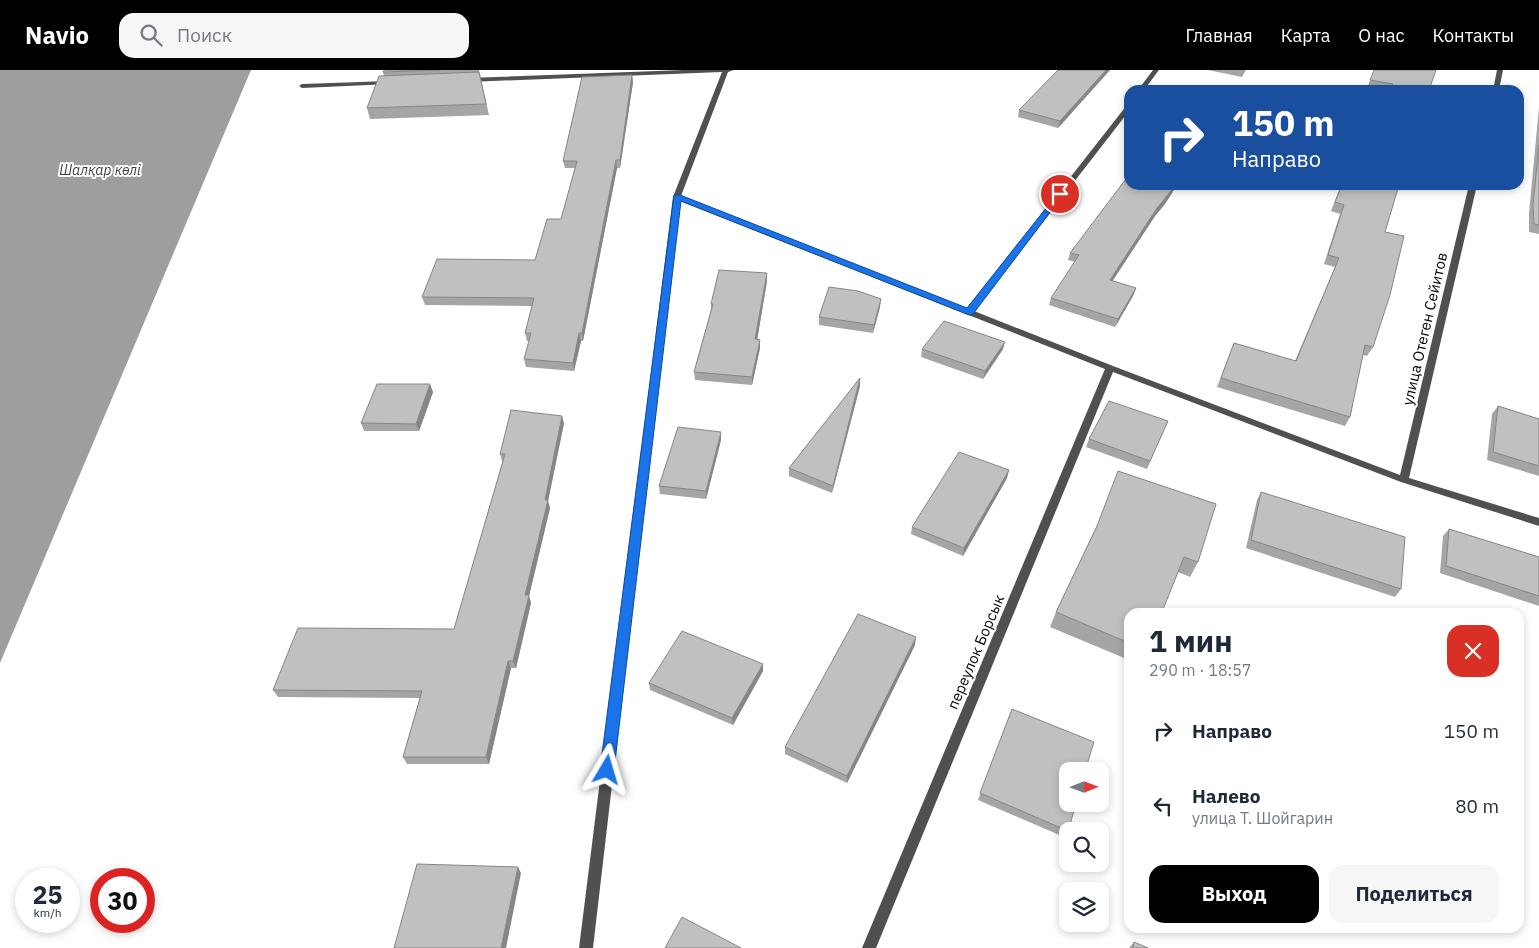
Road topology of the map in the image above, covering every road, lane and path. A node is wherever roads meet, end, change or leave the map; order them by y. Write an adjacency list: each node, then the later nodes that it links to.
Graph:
1 (726, 70): 2 (street); 5 (street); 12 (street)
2 (732, 70)
3 (1156, 70): 7 (street)
4 (1500, 70): 8 (street)
5 (460, 80)
6 (401, 82): 9 (street)
7 (1145, 85)
8 (1497, 85)
9 (302, 86)
10 (1124, 112): 13 (street)
11 (1472, 190): 15 (street, улица Отеген Сейитов)
12 (677, 197): 13 (street); 17 (street)
13 (969, 312): 14 (street)
14 (1110, 368): 15 (street); 18 (street, переулок Борсык)
15 (1404, 480): 16 (street)
16 (1539, 522)
17 (586, 948)
18 (869, 948)

